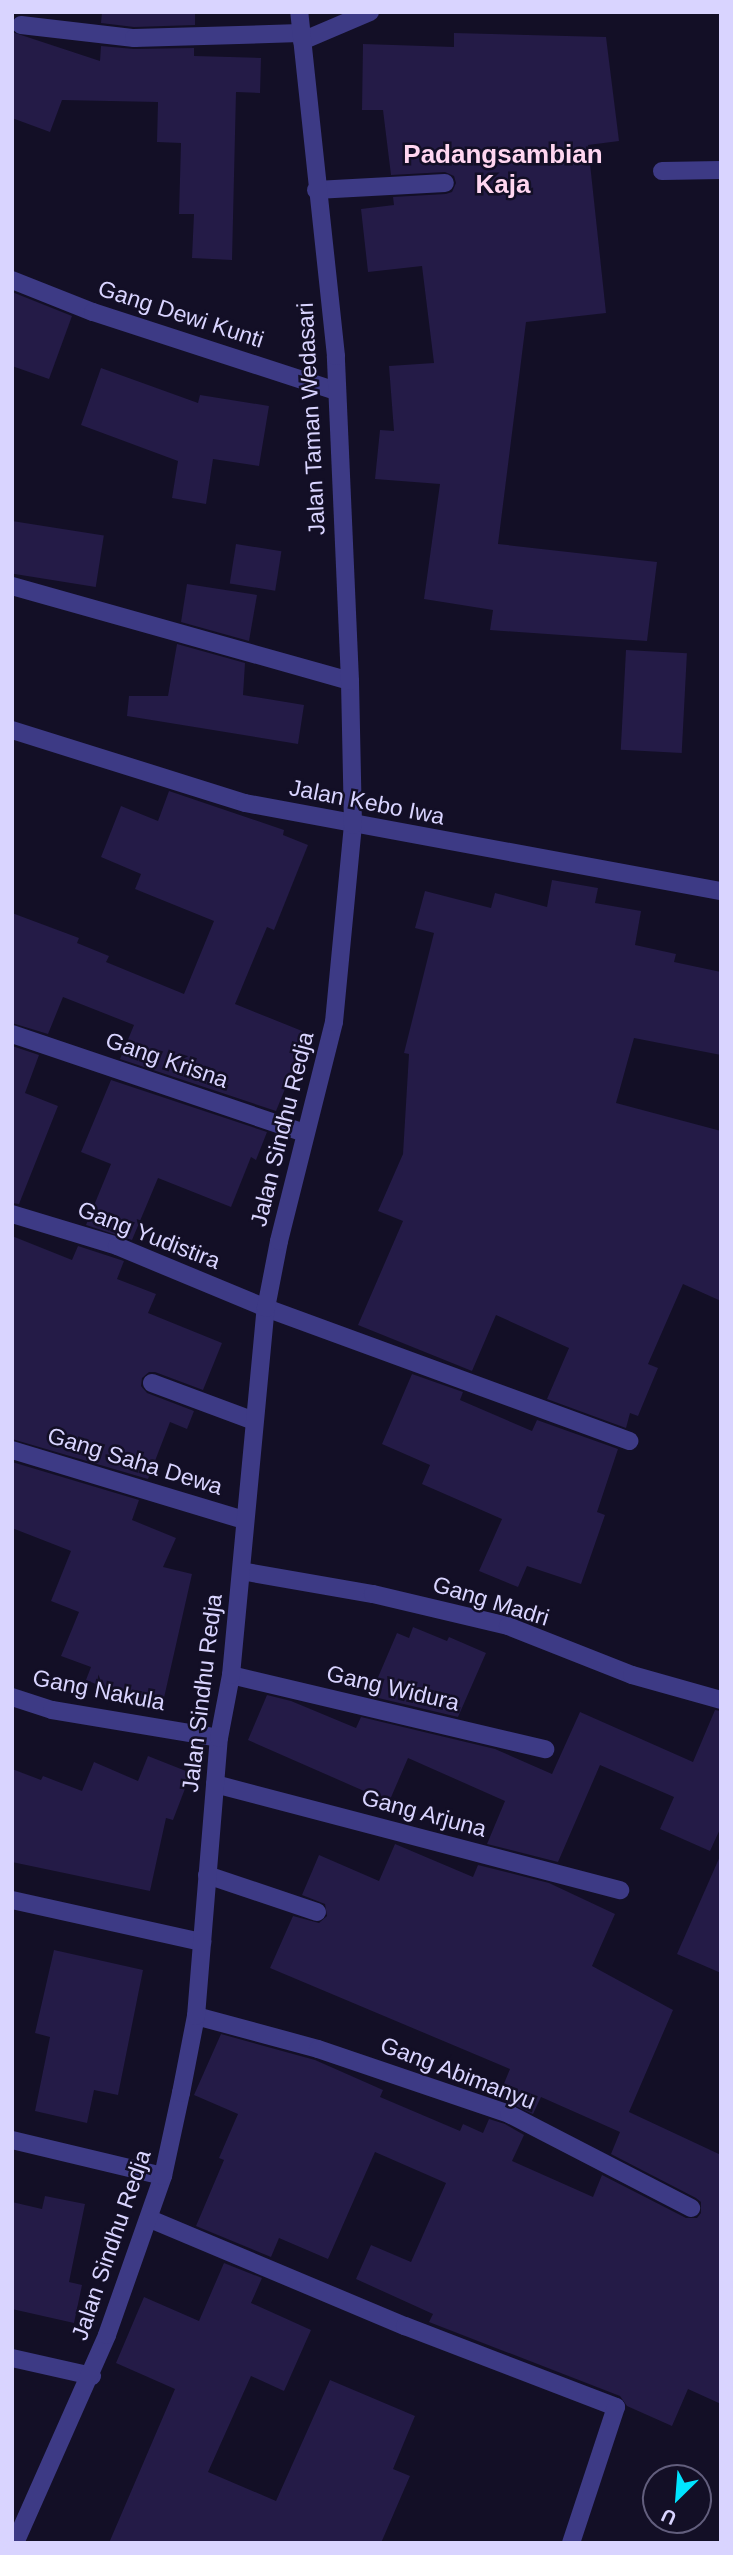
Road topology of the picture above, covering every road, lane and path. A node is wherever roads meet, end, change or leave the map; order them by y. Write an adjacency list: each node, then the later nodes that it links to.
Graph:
1 (299, 12): 4 (street, Jalan Taman Wedasari)
2 (370, 12): 4 (street)
3 (21, 25): 4 (street)
4 (301, 37): 8 (street, Jalan Taman Wedasari)
5 (662, 170): 6 (street)
6 (721, 170)
7 (445, 183): 8 (street)
8 (316, 190): 10 (street, Jalan Taman Wedasari)
9 (12, 280): 10 (street, Gang Dewi Kunti)
10 (336, 391): 12 (street, Jalan Taman Wedasari)
11 (12, 586): 12 (street)
12 (350, 681): 14 (street, Jalan Taman Wedasari)
13 (12, 730): 14 (street, Jalan Kebo Iwa)
14 (353, 825): 15 (street, Jalan Kebo Iwa); 17 (street, Jalan Sindhu Redja)
15 (721, 891)
16 (12, 1034): 17 (street, Gang Krisna)
17 (305, 1133): 19 (street, Jalan Sindhu Redja)
18 (12, 1214): 19 (street, Gang Yudistira)
19 (266, 1308): 21 (street, Jalan Sindhu Redja); 22 (street, Gang Yudistira)
20 (152, 1383): 21 (street)
21 (254, 1421): 24 (street, Jalan Sindhu Redja)
22 (629, 1441)
23 (12, 1450): 24 (street, Gang Saha Dewa)
24 (244, 1520): 25 (street, Jalan Sindhu Redja)
25 (241, 1571): 26 (street, Jalan Sindhu Redja); 28 (street, Gang Madri)
26 (231, 1675): 29 (street, Jalan Sindhu Redja); 30 (street, Gang Widura)
27 (12, 1697): 29 (street, Gang Nakula)
28 (721, 1700)
29 (219, 1738): 31 (street, Jalan Sindhu Redja)
30 (545, 1749)
31 (215, 1784): 32 (street, Jalan Sindhu Redja); 33 (street, Gang Arjuna)
32 (207, 1875): 35 (street); 36 (street, Jalan Sindhu Redja)
33 (620, 1890)
34 (12, 1900): 36 (street)
35 (317, 1912)
36 (202, 1942): 37 (street, Jalan Sindhu Redja)
37 (196, 2016): 39 (street, Jalan Sindhu Redja); 40 (street, Gang Abimanyu)
38 (12, 2140): 39 (street)
39 (163, 2176): 41 (street, Jalan Sindhu Redja)
40 (691, 2208)
41 (150, 2219): 43 (street, Jalan Sindhu Redja); 45 (street)
42 (12, 2358): 43 (street)
43 (92, 2376): 44 (street, Jalan Sindhu Redja)
44 (20, 2541)
45 (570, 2543)

